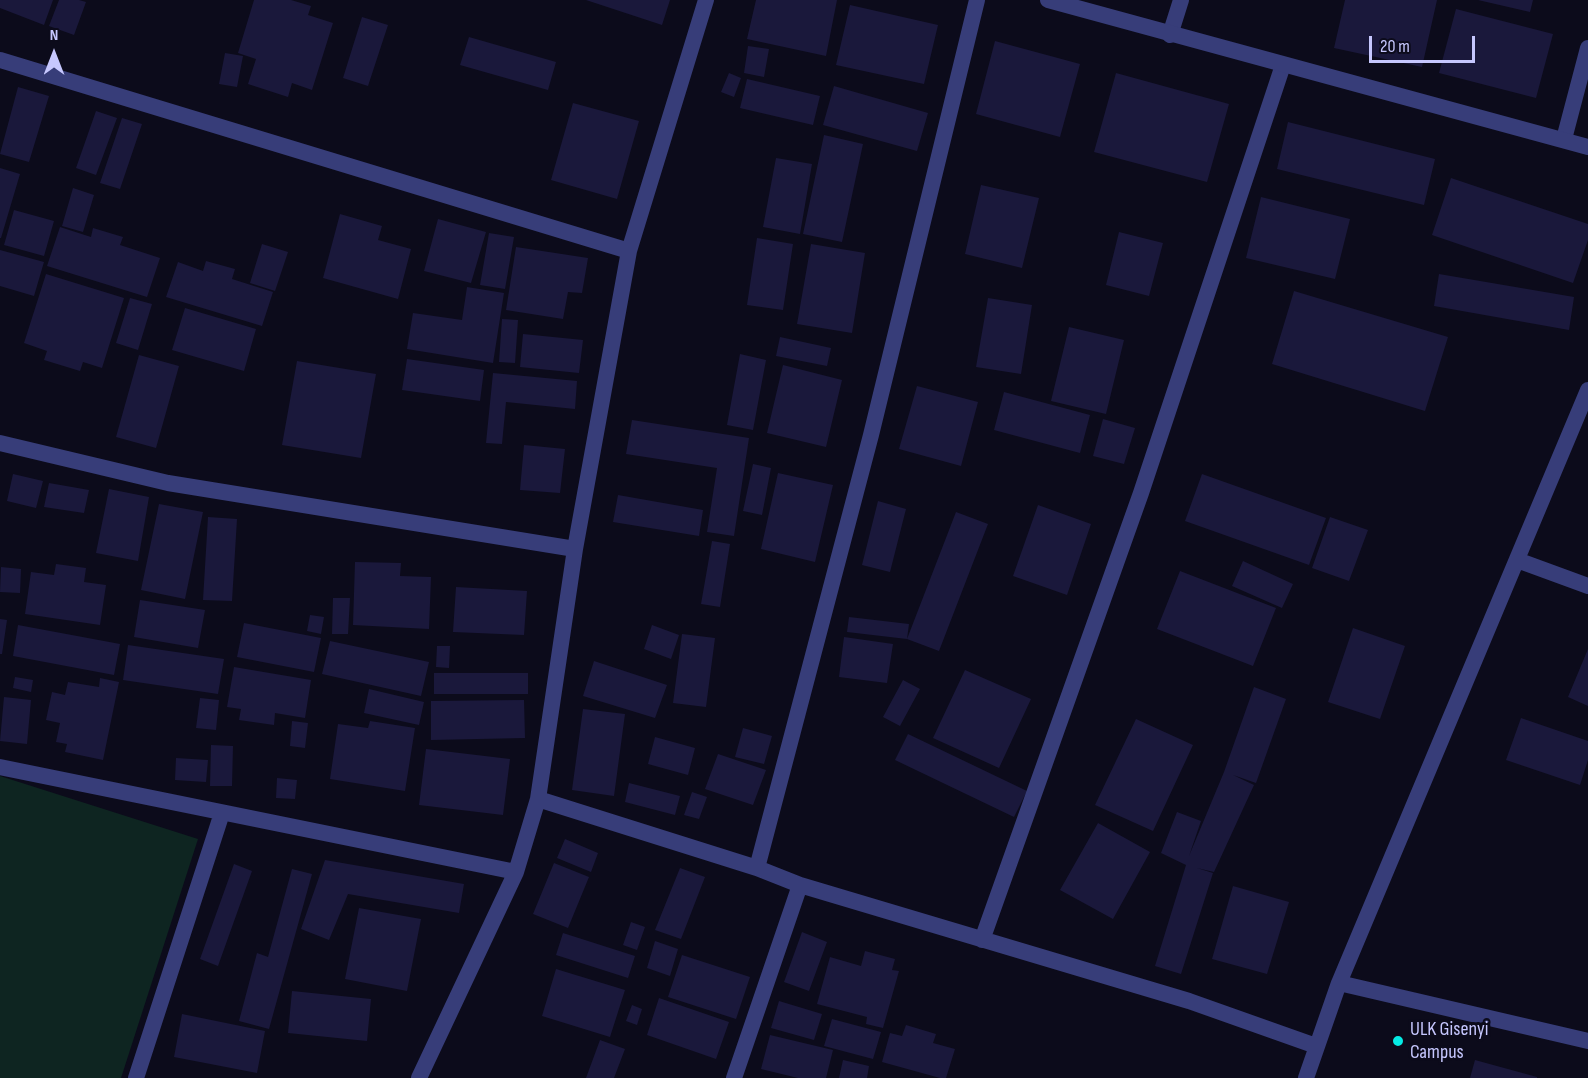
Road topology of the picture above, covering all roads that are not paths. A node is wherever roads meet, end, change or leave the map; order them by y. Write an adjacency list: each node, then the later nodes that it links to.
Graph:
1 (706, 0): 11 (street)
2 (977, 0): 20 (street)
3 (1048, 0): 5 (street)
4 (1181, 0): 5 (street)
5 (1170, 35): 8 (street)
6 (1588, 48): 9 (street)
7 (0, 60): 11 (street)
8 (1283, 64): 9 (street); 23 (street)
9 (1564, 140): 10 (street)
10 (1588, 147)
11 (629, 251): 14 (street)
12 (1588, 390): 15 (street)
13 (0, 443): 14 (street)
14 (575, 549): 18 (street)
15 (1517, 560): 16 (street); 24 (street)
16 (1588, 586)
17 (0, 767): 19 (street)
18 (538, 799): 20 (street); 21 (street)
19 (222, 813): 21 (street); 27 (street)
20 (757, 868): 22 (street)
21 (516, 872): 28 (street)
22 (800, 885): 23 (street); 29 (street)
23 (982, 940): 26 (street)
24 (1339, 983): 25 (street); 26 (street)
25 (1588, 1041)
26 (1316, 1046): 30 (street)
27 (136, 1078)
28 (419, 1078)
29 (734, 1078)
30 (1306, 1078)

